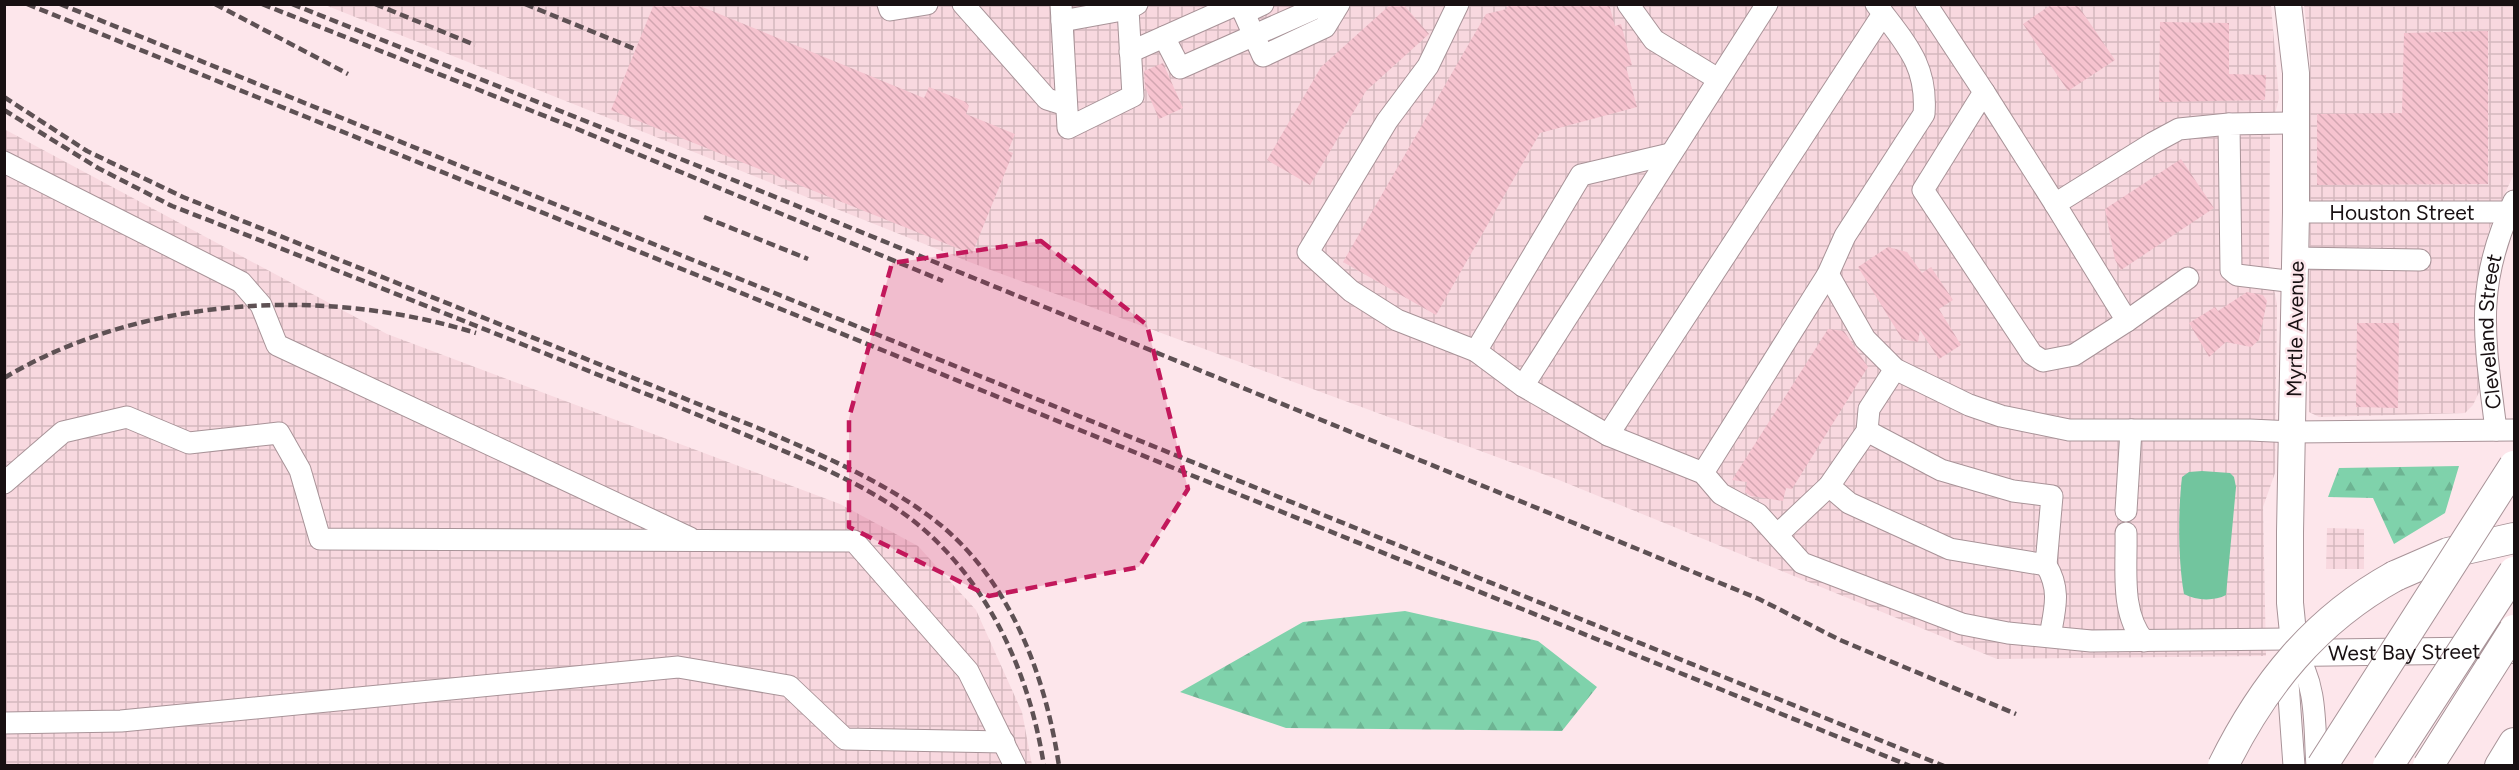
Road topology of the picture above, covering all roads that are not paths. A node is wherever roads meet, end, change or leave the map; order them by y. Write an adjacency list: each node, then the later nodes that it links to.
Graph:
1 (888, 4): 10 (street)
2 (963, 4): 20 (street)
3 (1324, 4): 15 (street)
4 (1339, 4): 15 (street)
5 (1458, 4): 33 (street)
6 (1628, 4): 18 (street)
7 (1767, 4): 18 (street)
8 (1926, 4): 19 (street)
9 (2288, 4): 22 (main road, Myrtle Avenue)
10 (919, 5)
11 (1132, 7): 14 (street); 17 (street)
12 (1246, 7): 15 (street); 16 (street)
13 (1880, 9): 30 (street); 40 (street)
14 (1061, 13): 20 (street)
15 (1254, 35): 16 (street)
16 (1164, 37): 17 (street)
17 (1130, 52): 20 (street)
18 (1718, 79): 23 (street)
19 (1984, 92): 25 (street); 32 (street)
20 (1066, 105)
21 (2229, 123): 22 (street); 25 (street); 29 (street)
22 (2296, 123): 27 (main road, Myrtle Avenue)
23 (1670, 154): 33 (street); 35 (street)
24 (4, 162): 49 (street)
25 (2055, 204): 32 (street)
26 (2512, 207): 27 (street, Houston Street); 37 (street, Cleveland Street)
27 (2296, 212): 29 (main road, Myrtle Avenue)
28 (2420, 260): 29 (street)
29 (2295, 270): 39 (main road, Myrtle Avenue)
30 (1828, 274): 34 (street); 42 (street)
31 (2188, 278): 32 (street)
32 (2127, 321)
33 (1476, 351): 35 (street)
34 (1895, 369): 36 (street); 38 (street)
35 (1523, 386): 40 (street)
36 (2131, 430): 39 (street); 45 (street)
37 (2505, 430): 39 (street)
38 (1867, 431): 44 (street); 50 (street)
39 (2293, 432): 55 (main road, Myrtle Avenue)
40 (1608, 435): 42 (street)
41 (2514, 466): 63 (highway, bridge)
42 (1703, 473): 47 (street)
43 (4, 483): 49 (street)
44 (1829, 486): 47 (street); 50 (street)
45 (2126, 511)
46 (2126, 533): 54 (street)
47 (1777, 535): 53 (street)
48 (2514, 538): 61 (highway, bridge)
49 (696, 541): 58 (street)
50 (2046, 566): 53 (street)
51 (2514, 572): 64 (highway, bridge)
52 (2514, 630): 65 (highway, bridge)
53 (2050, 636): 54 (street)
54 (2144, 641): 55 (street)
55 (2294, 646): 56 (main road, West Bay Street); 62 (street, Myrtle Avenue); 63 (street, Myrtle Avenue)
56 (2514, 650)
57 (4, 723): 58 (street)
58 (1004, 742): 60 (street)
59 (2514, 743): 66 (highway)
60 (1014, 765)
61 (2223, 765)
62 (2294, 765)
63 (2319, 765)
64 (2388, 765)
65 (2428, 765)
66 (2500, 765)

